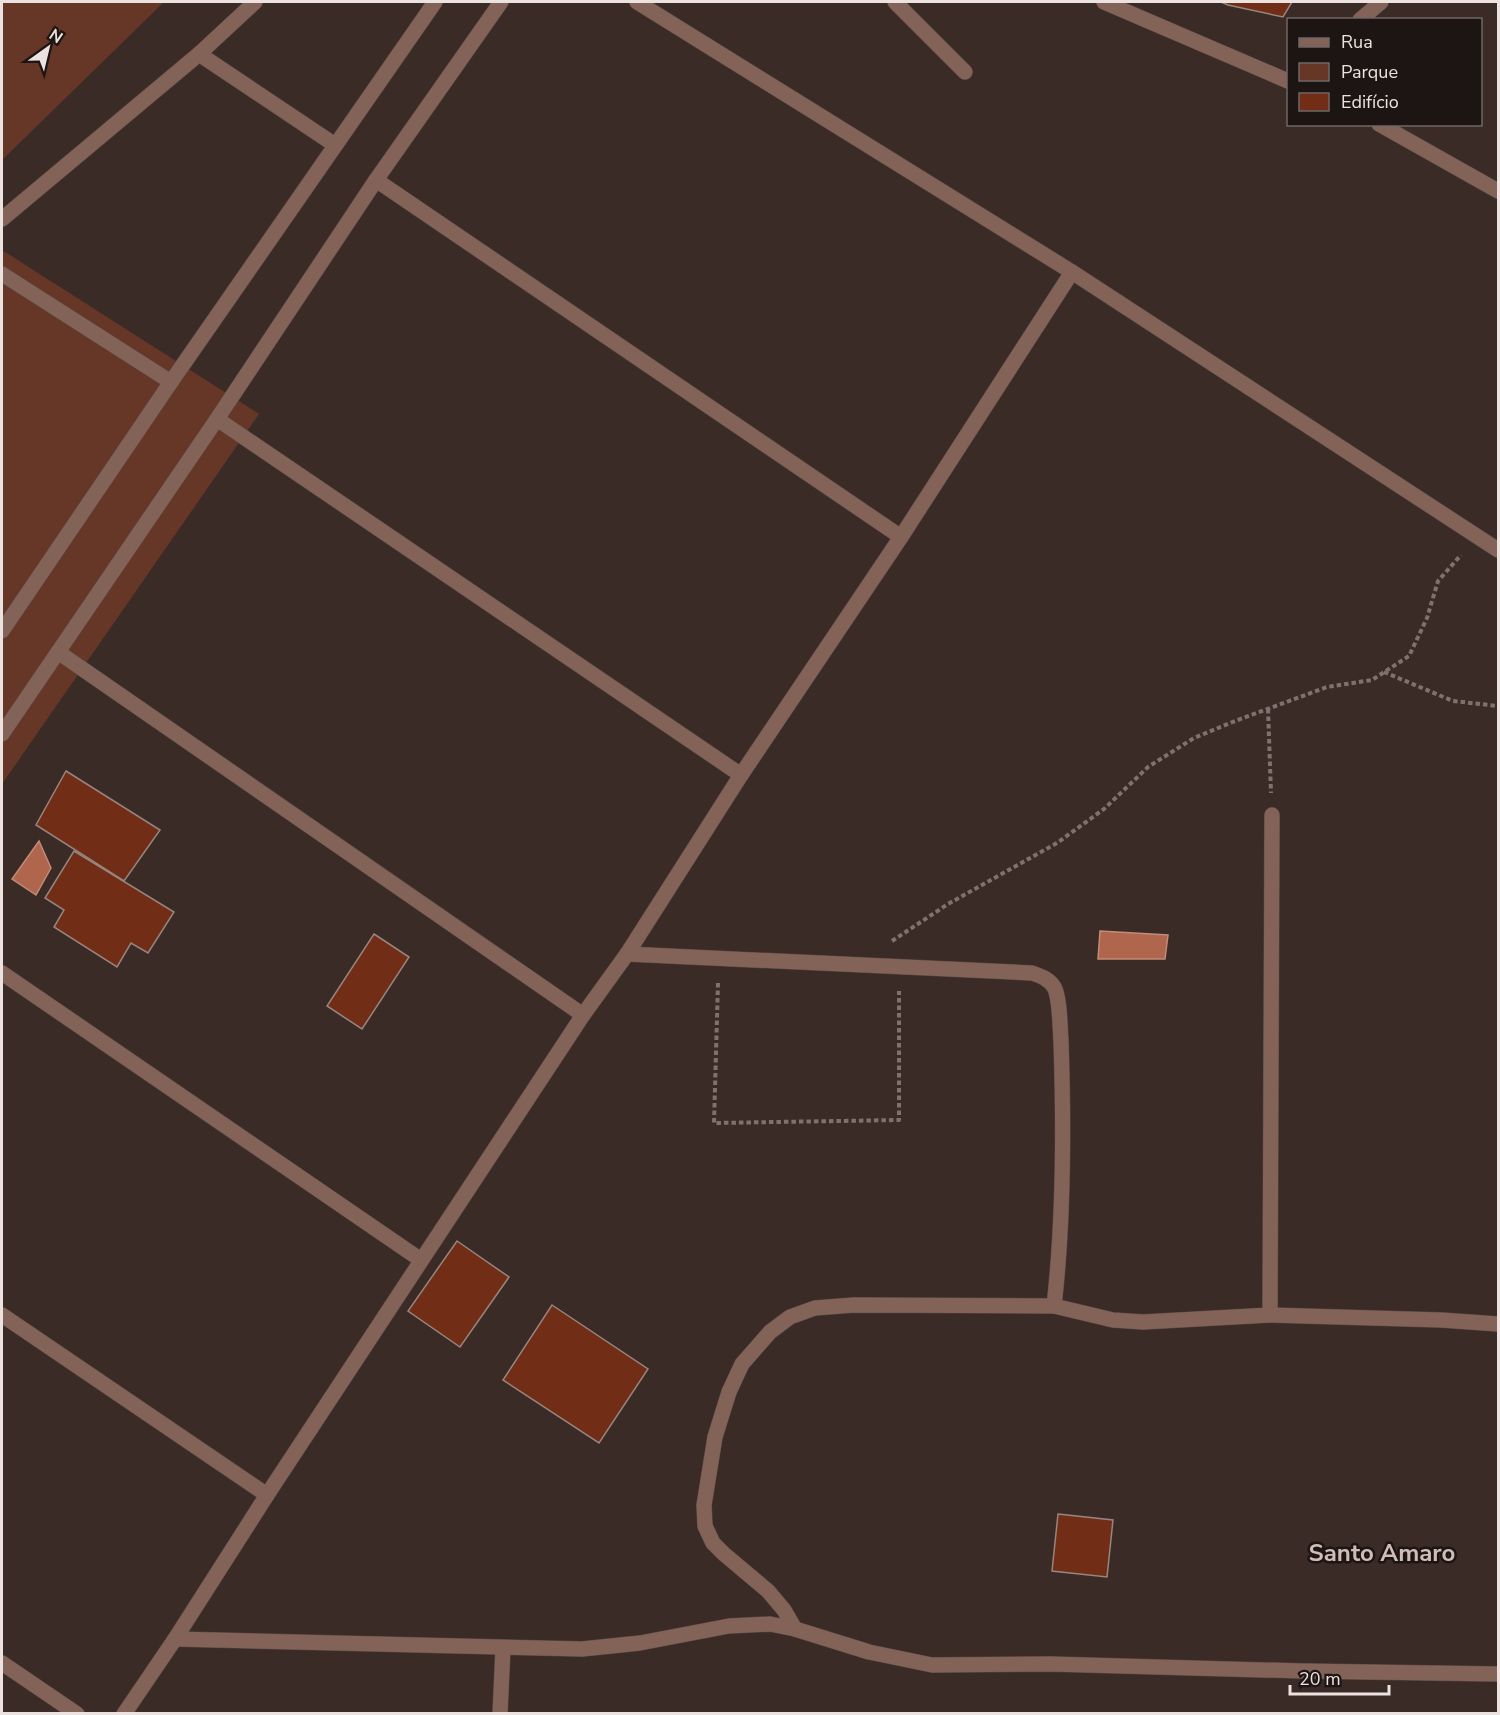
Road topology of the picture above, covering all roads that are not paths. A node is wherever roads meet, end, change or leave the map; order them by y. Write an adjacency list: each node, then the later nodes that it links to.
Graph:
1 (255, 2): 9 (street)
2 (435, 2): 13 (street)
3 (501, 2): 14 (street)
4 (637, 2): 17 (street)
5 (895, 2): 10 (street)
6 (1104, 2): 11 (street)
7 (1381, 2): 8 (street)
8 (1362, 18)
9 (199, 54): 13 (street); 16 (street)
10 (965, 72)
11 (1287, 81)
12 (1383, 126): 15 (street)
13 (335, 145): 19 (street)
14 (376, 180): 20 (street); 21 (street)
15 (1498, 191)
16 (2, 219)
17 (1072, 272): 21 (street); 22 (street)
18 (2, 274): 19 (street)
19 (171, 382): 23 (street)
20 (217, 419): 24 (street); 26 (street)
21 (901, 537): 26 (street)
22 (1498, 550)
23 (2, 631)
24 (58, 652): 25 (street); 30 (street)
25 (2, 734)
26 (741, 775): 28 (street)
27 (1272, 815): 34 (street)
28 (627, 954): 30 (street); 32 (street)
29 (2, 973): 31 (street)
30 (583, 1016): 31 (street)
31 (421, 1260): 36 (street)
32 (1054, 1306): 34 (street); 37 (street)
33 (2, 1315): 36 (street)
34 (1270, 1315): 35 (street)
35 (1498, 1324)
36 (267, 1495): 38 (street)
37 (795, 1629): 39 (street); 41 (street)
38 (175, 1639): 39 (street); 43 (street)
39 (503, 1648): 44 (street)
40 (2, 1663): 42 (street)
41 (1498, 1674)
42 (77, 1713)
43 (123, 1713)
44 (500, 1713)

